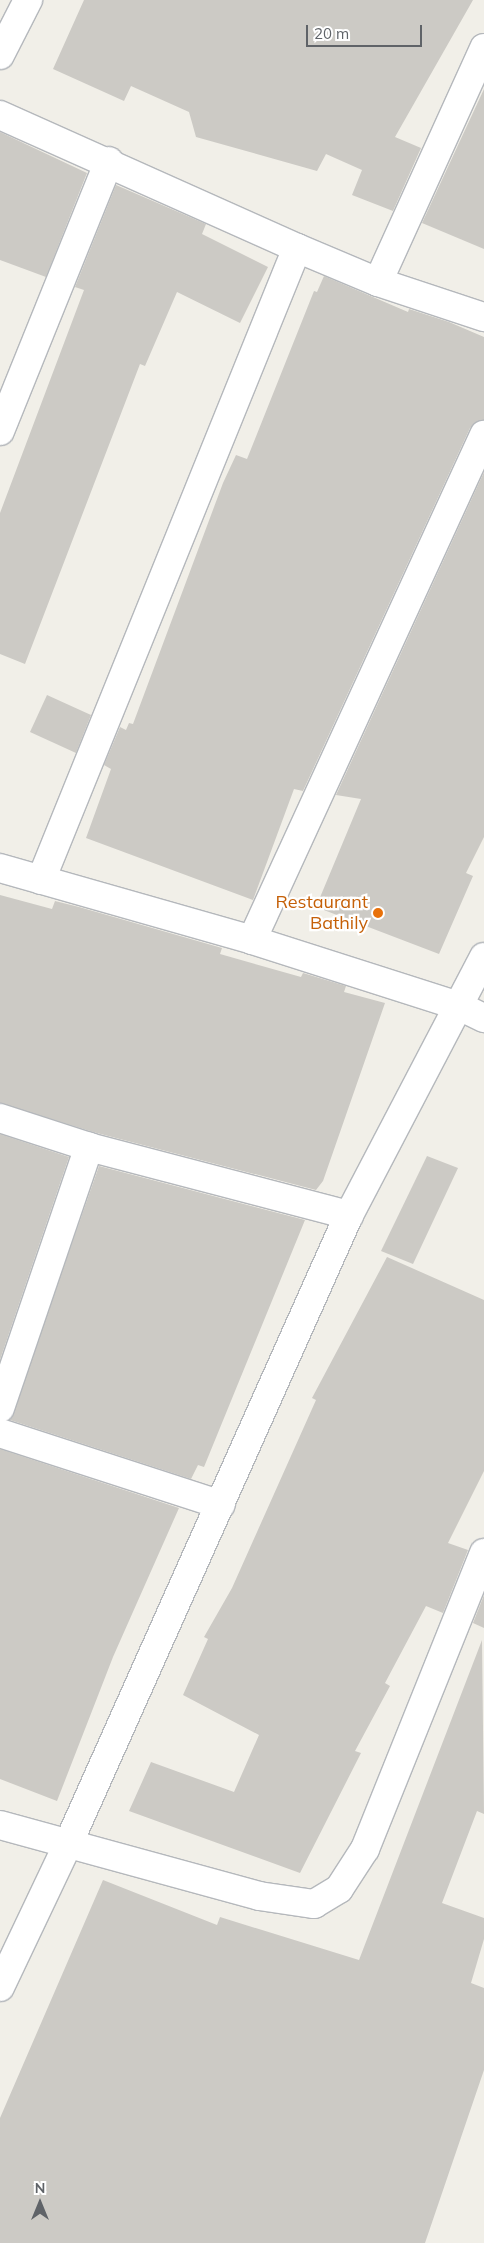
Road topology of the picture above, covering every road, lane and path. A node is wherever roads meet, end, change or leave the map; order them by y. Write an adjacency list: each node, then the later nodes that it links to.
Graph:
1 (28, 0): 3 (street)
2 (484, 48): 7 (street)
3 (0, 55)
4 (0, 115): 5 (street)
5 (109, 161): 6 (street); 9 (street)
6 (296, 248): 7 (street); 12 (street)
7 (378, 282): 8 (street)
8 (484, 317)
9 (0, 431)
10 (484, 435): 13 (street)
11 (0, 868): 12 (street)
12 (41, 880): 13 (street)
13 (252, 940): 15 (street)
14 (484, 957): 15 (street)
15 (458, 1006): 16 (street); 19 (street)
16 (484, 1018)
17 (0, 1118): 18 (street)
18 (89, 1147): 19 (street); 20 (street)
19 (349, 1215): 22 (street)
20 (0, 1408)
21 (0, 1434): 22 (street)
22 (221, 1506): 25 (street)
23 (484, 1554): 25 (street)
24 (0, 1825): 25 (street)
25 (69, 1842): 26 (street)
26 (0, 1987)

